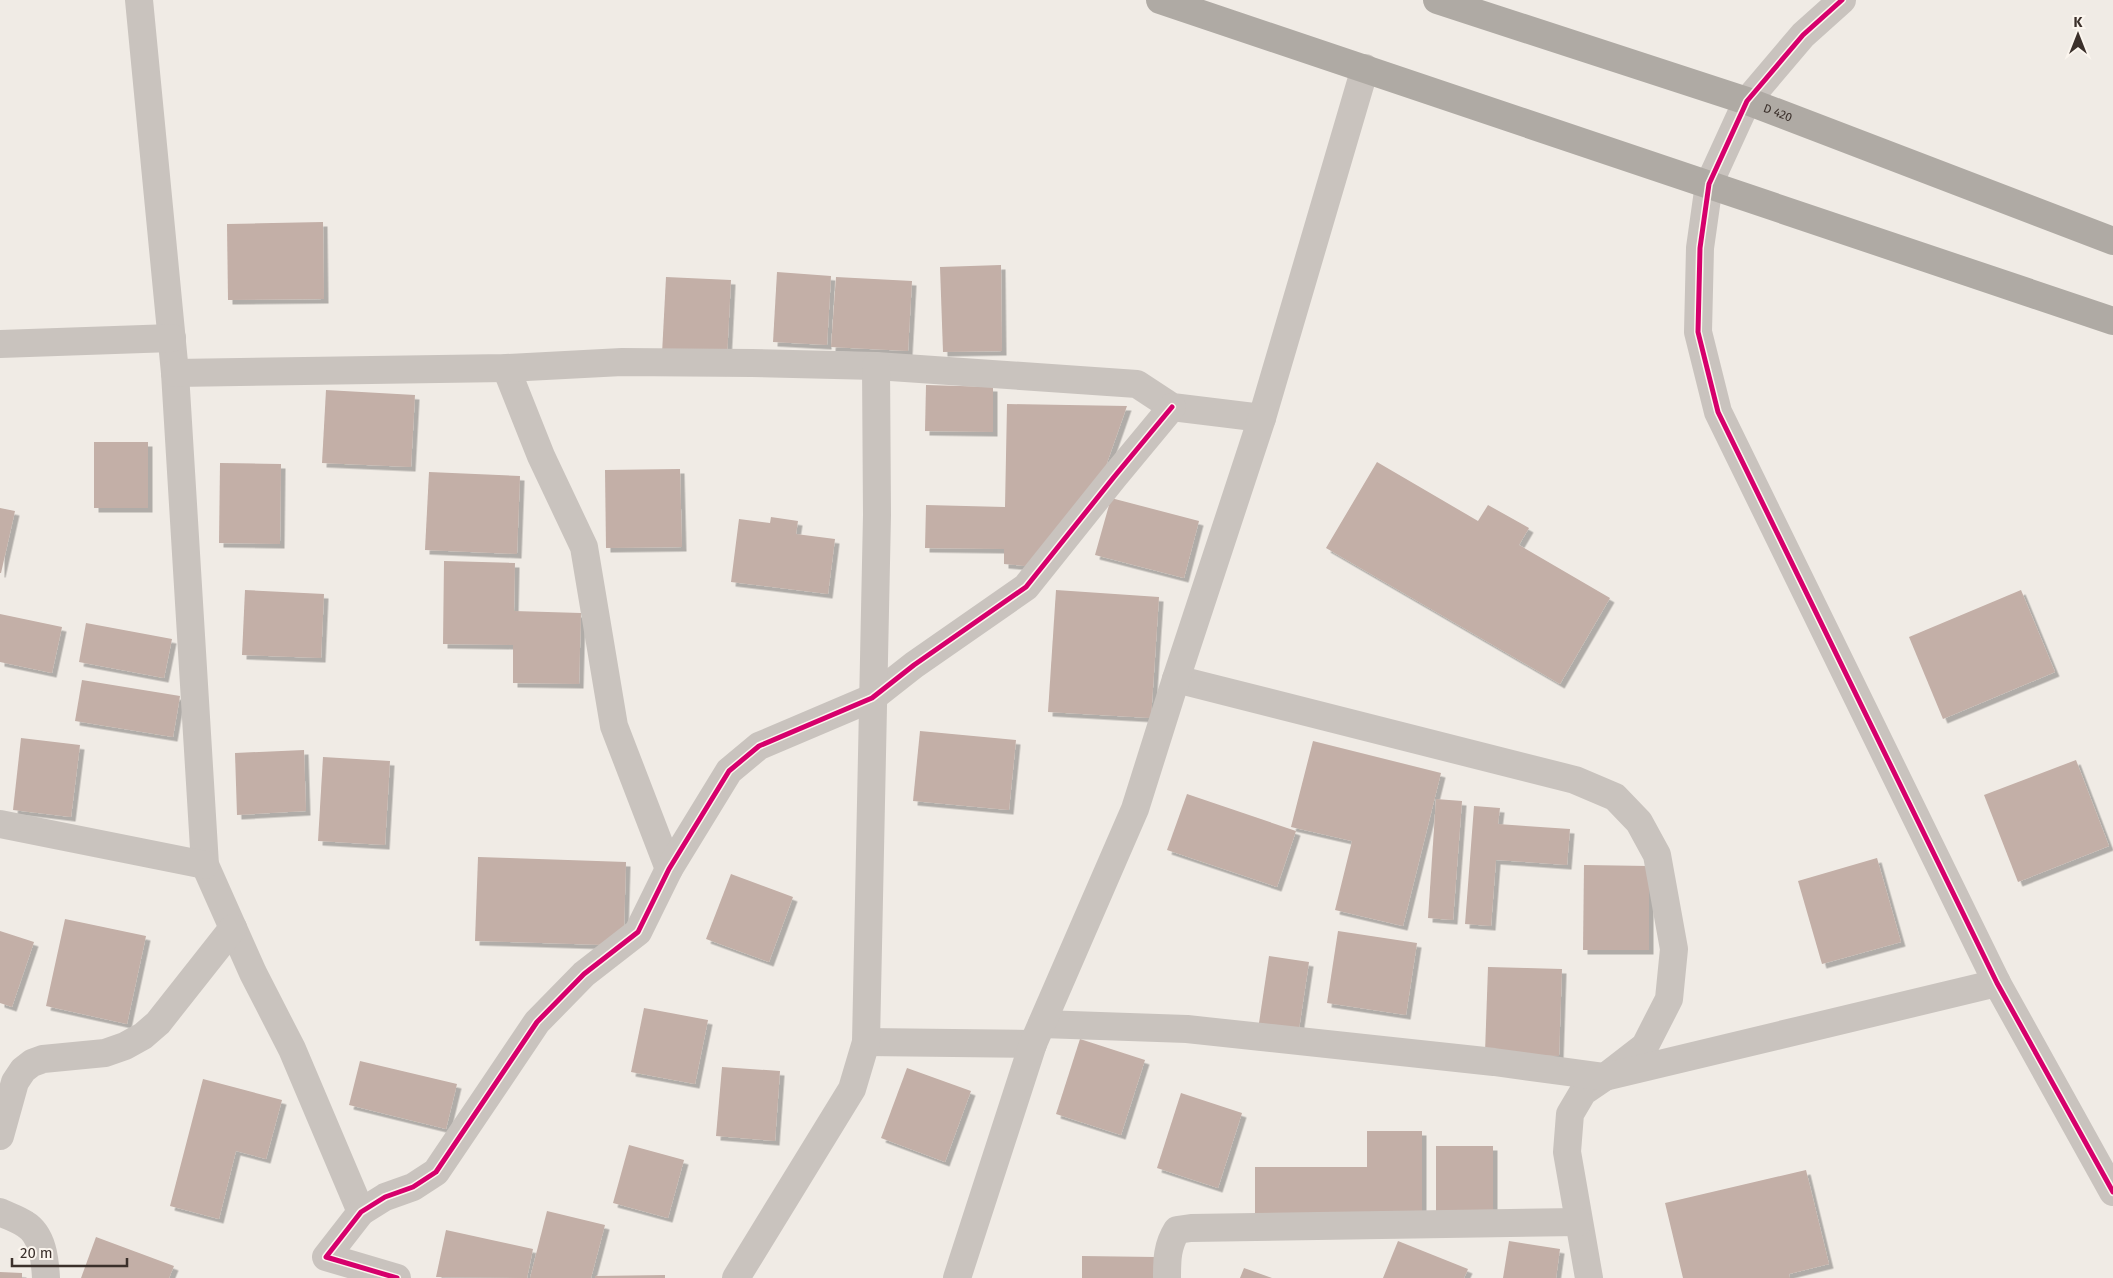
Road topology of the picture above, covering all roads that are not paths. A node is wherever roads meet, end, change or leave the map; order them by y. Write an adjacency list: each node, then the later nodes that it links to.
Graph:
1 (139, 0): 10 (street)
2 (1160, 0): 5 (highway)
3 (1437, 0): 6 (highway, D 420)
4 (1842, 0): 6 (street)
5 (1365, 68): 7 (highway); 16 (street)
6 (1747, 101): 7 (street); 8 (highway, D 420)
7 (1709, 184): 9 (highway); 23 (street)
8 (2113, 241)
9 (2113, 321)
10 (172, 338): 11 (street); 14 (street)
11 (0, 344)
12 (876, 366): 13 (street); 15 (street); 18 (street)
13 (506, 368): 14 (street); 21 (street)
14 (175, 373): 20 (street)
15 (1172, 407): 16 (street); 18 (street)
16 (1262, 418): 17 (street)
17 (1176, 679): 24 (street); 26 (street)
18 (872, 698): 21 (street); 25 (street)
19 (0, 824): 20 (street)
20 (205, 865): 22 (street)
21 (669, 868): 30 (street)
22 (233, 928): 27 (street); 30 (street)
23 (1997, 983): 26 (street); 28 (street)
24 (1037, 1034): 25 (street); 26 (street); 35 (street)
25 (866, 1042): 34 (street)
26 (1605, 1077): 31 (street)
27 (0, 1136)
28 (2113, 1192)
29 (0, 1212): 32 (street)
30 (361, 1212): 33 (street)
31 (1578, 1222): 36 (street); 37 (street)
32 (46, 1278)
33 (397, 1278)
34 (736, 1278)
35 (957, 1278)
36 (1167, 1278)
37 (1589, 1278)

